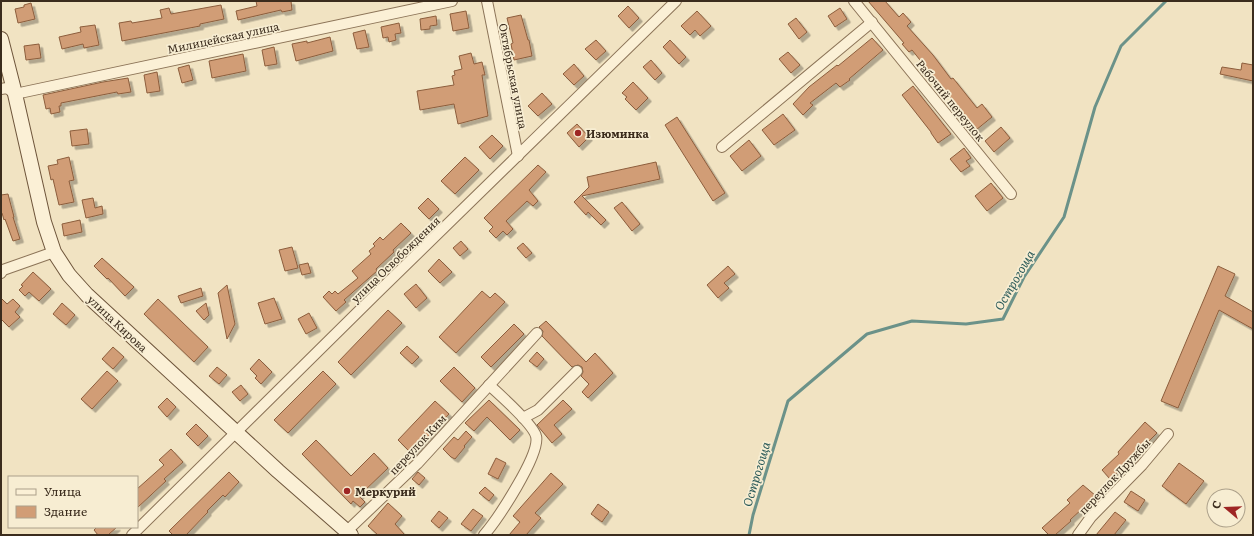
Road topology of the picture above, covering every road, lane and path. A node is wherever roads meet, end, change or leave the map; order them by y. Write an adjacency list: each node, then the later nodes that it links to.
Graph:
1 (452, 1): 8 (street, Милицейская улица)
2 (487, 1): 10 (street, Октябрьская улица)
3 (676, 1): 10 (street, улица Освобождения)
4 (854, 1): 5 (street, Рабочий переулок)
5 (872, 22): 9 (street); 11 (street, Рабочий переулок)
6 (1, 39): 8 (main road, улица Кирова)
7 (1, 89): 8 (street)
8 (15, 94): 12 (main road, улица Кирова)
9 (722, 147)
10 (518, 156): 18 (street, улица Освобождения)
11 (1011, 194)
12 (54, 252): 13 (street); 18 (main road, улица Кирова)
13 (1, 273)
14 (537, 333): 16 (street, переулок Ким)
15 (577, 371): 17 (street)
16 (489, 385): 17 (street); 20 (street, переулок Ким)
17 (523, 418): 22 (street)
18 (236, 432): 20 (main road, улица Кирова); 21 (street, улица Освобождения)
19 (1168, 434): 23 (street, переулок Дружбы)
20 (348, 534)
21 (132, 535)
22 (484, 535)
23 (1078, 535)

